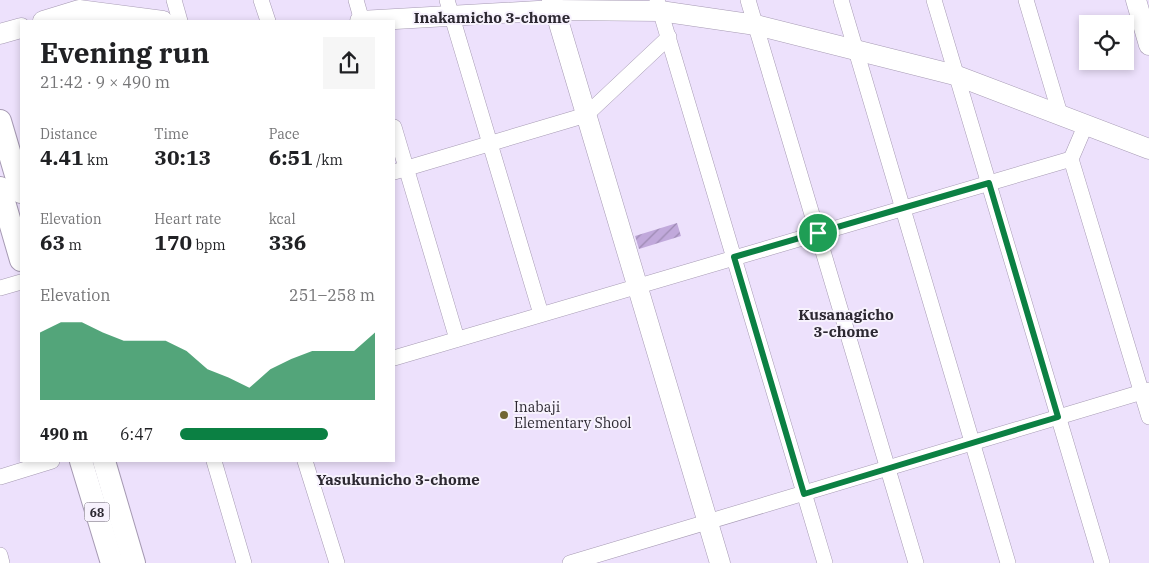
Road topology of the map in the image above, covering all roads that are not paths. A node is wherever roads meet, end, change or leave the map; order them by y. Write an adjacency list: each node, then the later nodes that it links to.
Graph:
1 (174, 0): 15 (street)
2 (262, 0): 16 (street)
3 (356, 0): 17 (street)
4 (748, 0): 19 (street)
5 (841, 0): 24 (street)
6 (934, 0): 25 (street)
7 (1026, 0): 26 (street)
8 (1139, 1): 23 (street)
9 (553, 5): 10 (street); 11 (street); 27 (street)
10 (658, 5): 19 (street); 22 (street)
11 (450, 8): 18 (street); 31 (street)
12 (79, 11): 13 (street); 14 (street)
13 (47, 20)
14 (155, 20)
15 (180, 20)
16 (268, 20)
17 (361, 20)
18 (368, 20)
19 (756, 25): 24 (street); 39 (street)
20 (20, 28): 21 (street)
21 (0, 34)
22 (669, 37): 27 (street); 41 (street)
23 (1149, 45)
24 (856, 50): 25 (street); 38 (street)
25 (955, 75): 26 (street); 35 (street)
26 (1060, 114): 29 (street)
27 (586, 115): 31 (street); 43 (street)
28 (0, 120): 37 (main road)
29 (1086, 124): 32 (street); 33 (street)
30 (395, 134): 34 (street)
31 (490, 144): 34 (street); 45 (street)
32 (1149, 149)
33 (1071, 159): 35 (street); 48 (street)
34 (400, 170): 46 (street)
35 (989, 183): 38 (street); 49 (street)
36 (0, 188): 40 (main road)
37 (20, 189)
38 (902, 208): 39 (street); 51 (street)
39 (818, 233): 41 (street); 57 (street)
40 (20, 257)
41 (734, 257): 43 (street); 59 (street)
42 (20, 282): 44 (street)
43 (637, 286): 45 (street); 60 (street)
44 (0, 288)
45 (541, 314): 46 (street)
46 (457, 339): 47 (street)
47 (395, 358)
48 (1145, 391): 49 (street); 50 (street)
49 (1058, 417): 51 (street); 73 (street)
50 (1149, 417)
51 (972, 443): 57 (street); 72 (street)
52 (49, 462): 58 (street)
53 (81, 462): 64 (main road, 68)
54 (104, 462): 65 (main road, 68)
55 (214, 462): 66 (street)
56 (306, 462): 67 (street)
57 (887, 468): 59 (street); 71 (street)
58 (0, 477)
59 (804, 494): 60 (street); 70 (street)
60 (708, 522): 62 (street); 69 (street)
61 (0, 555): 63 (street)
62 (611, 557): 68 (street)
63 (2, 563)
64 (112, 563)
65 (134, 563)
66 (244, 563)
67 (337, 563)
68 (570, 563)
69 (720, 563)
70 (825, 563)
71 (916, 563)
72 (1008, 563)
73 (1102, 563)

